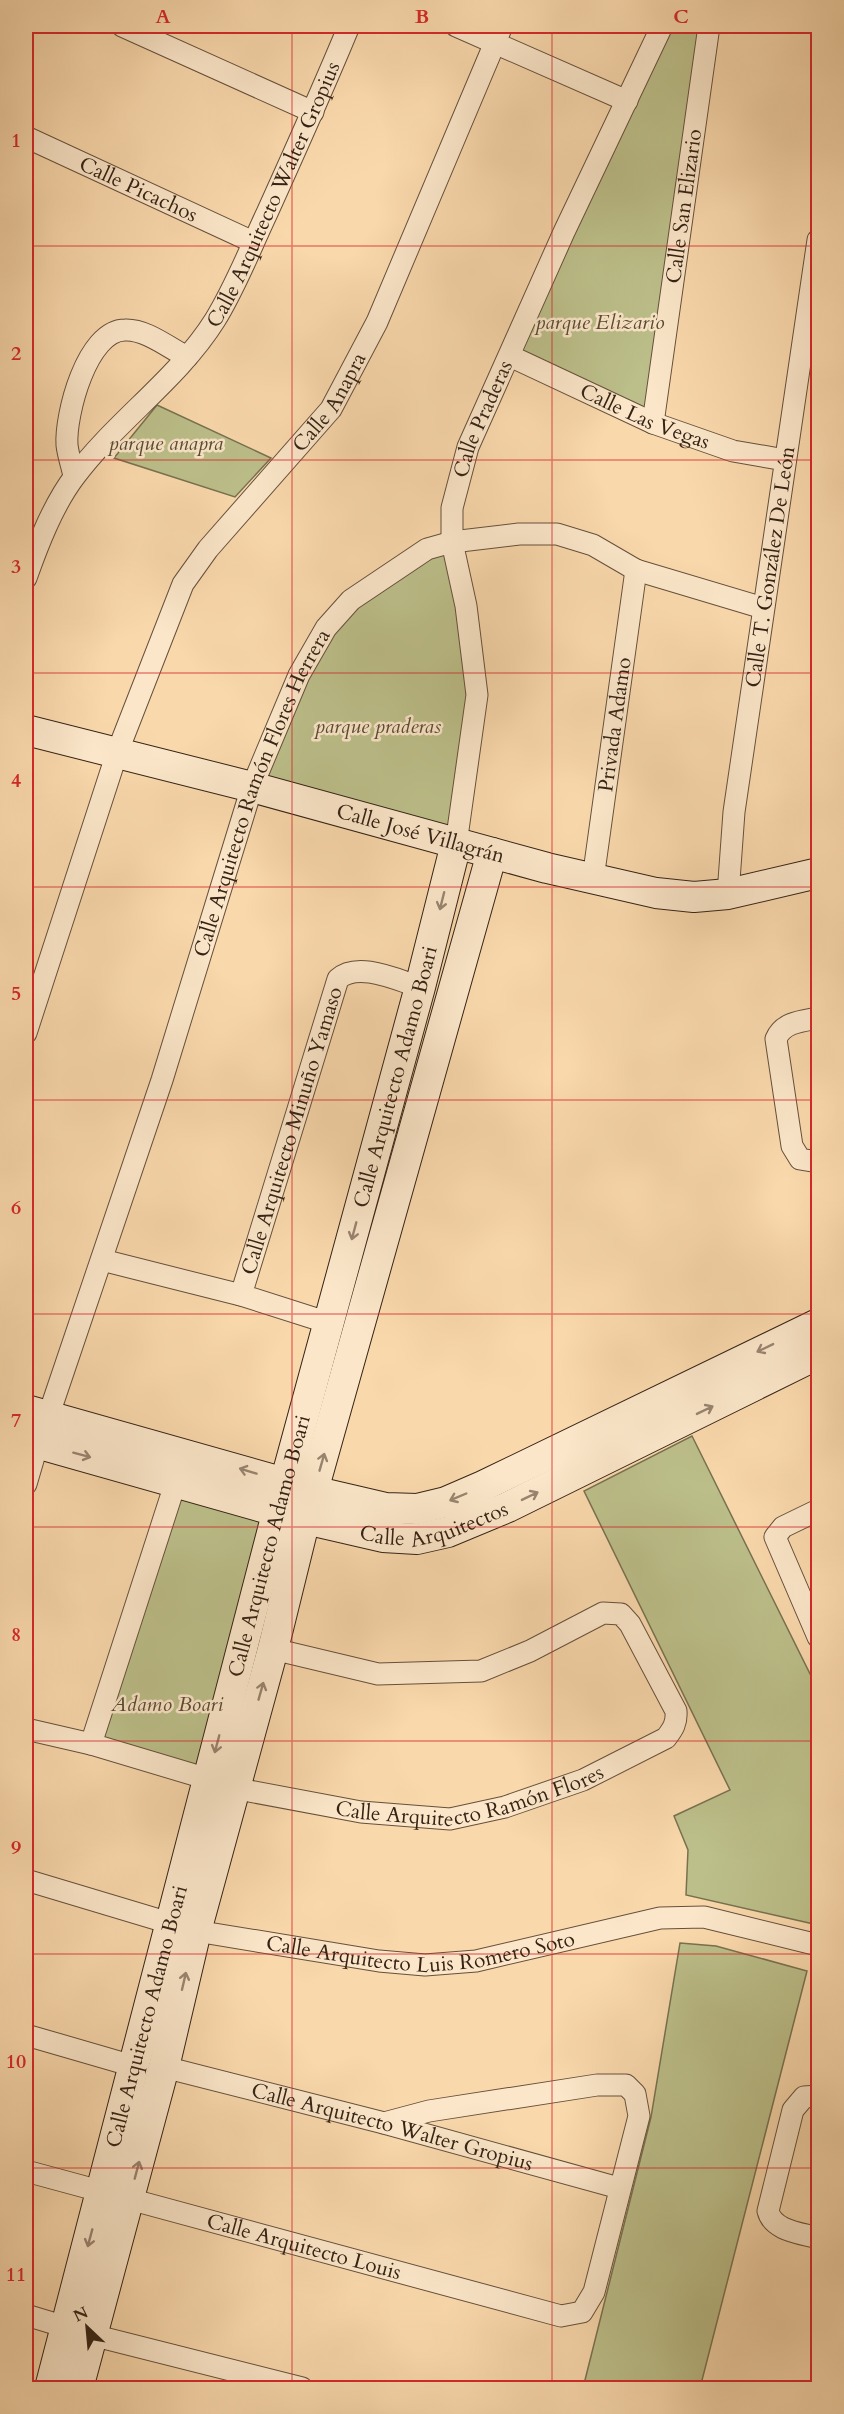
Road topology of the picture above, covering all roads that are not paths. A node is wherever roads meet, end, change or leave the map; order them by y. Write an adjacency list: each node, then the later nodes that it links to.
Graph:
1 (122, 26): 8 (street)
2 (350, 26): 8 (street, Calle Arquitecto Walter Gropius)
3 (456, 26): 6 (street)
4 (662, 26): 7 (street, Calle Praderas)
5 (709, 26): 14 (street, Calle San Elizario)
6 (498, 33): 7 (street); 22 (street, Calle Anapra)
7 (627, 102): 12 (street, Calle Praderas)
8 (313, 112): 11 (street, Calle Arquitecto Walter Gropius)
9 (26, 137): 11 (street, Calle Picachos)
10 (819, 240): 15 (street, Calle T. González De León)
11 (254, 242): 13 (street, Calle Arquitecto Walter Gropius)
12 (510, 356): 14 (street, Calle Las Vegas); 17 (street, Calle Praderas)
13 (187, 357): 16 (street, Calle Arquitecto Walter Gropius); 16 (street)
14 (653, 423): 15 (street, Calle Las Vegas)
15 (785, 460): 20 (street, Calle T. González De León)
16 (74, 477): 19 (street, Calle Arquitecto Walter Gropius)
17 (452, 542): 18 (street, Calle Arquitecto Ramón Flores Herrera); 23 (street, Calle Arquitecto Ramón Flores Herrera); 24 (street, Calle Praderas)
18 (636, 570): 20 (street, Calle Arquitecto Ramón Flores Herrera); 27 (street, Privada Adamo)
19 (26, 578)
20 (763, 608): 28 (street, Calle T. González De León)
21 (26, 730): 22 (street, Calle José Villagrán)
22 (117, 753): 23 (street, Calle José Villagrán); 31 (street)
23 (252, 787): 24 (street, Calle José Villagrán); 33 (street, Calle Arquitecto Ramón Flores Herrera)
24 (456, 844): 25 (street, Calle José Villagrán); 29 (street, Calle Arquitecto Adamo Boari, one-way to 29)
25 (492, 854): 27 (street, Calle José Villagrán); 42 (street, Calle Arquitecto Adamo Boari, one-way to 25)
26 (819, 873): 28 (street, Calle José Villagrán)
27 (593, 879): 28 (street, Calle José Villagrán)
28 (729, 894)
29 (420, 987): 34 (street, Calle Arquitecto Minuño Yamaso); 35 (street, Calle Arquitecto Adamo Boari, one-way to 35)
30 (819, 1018): 32 (street)
31 (26, 1033)
32 (809, 1160)
33 (102, 1260): 34 (street); 38 (street, Calle Arquitecto Ramón Flores Herrera)
34 (241, 1295): 35 (street)
35 (329, 1323): 42 (street, Calle Arquitecto Adamo Boari)
36 (819, 1324): 39 (street, Calle Arquitectos, one-way to 39)
37 (819, 1354): 39 (street, Calle Arquitectos, one-way to 37)
38 (34, 1427): 40 (street, Calle Arquitectos, one-way to 40); 41 (street, Calle Arquitecto Ramón Flores Herrera); 42 (street, Calle Arquitectos, one-way to 38)
39 (616, 1438): 42 (street, Calle Arquitectos)
40 (176, 1481): 42 (street, Calle Arquitectos); 47 (street)
41 (26, 1484)
42 (295, 1501): 45 (street, Calle Arquitecto Adamo Boari); 48 (street, Calle Arquitecto Adamo Boari, one-way to 48)
43 (819, 1510): 44 (street)
44 (819, 1637)
45 (273, 1649): 48 (street, Calle Arquitecto Adamo Boari, one-way to 45); 48 (street, Calle Arquitecto Ramón Flores)
46 (26, 1729): 47 (street, Calle Arquitecto Ramón Flores)
47 (91, 1744): 48 (street, Calle Arquitecto Ramón Flores)
48 (221, 1784): 50 (street, Calle Arquitecto Adamo Boari)
49 (26, 1880): 50 (street, Calle Arquitecto Luis Romero Soto)
50 (184, 1927): 51 (street, Calle Arquitecto Luis Romero Soto); 53 (street, Calle Arquitecto Adamo Boari); 54 (street, Calle Arquitecto Adamo Boari, one-way to 50)
51 (819, 1945)
52 (26, 2035): 53 (street)
53 (133, 2066): 59 (street, Calle Arquitecto Adamo Boari)
54 (164, 2067): 56 (street, Calle Arquitecto Walter Gropius); 59 (street, Calle Arquitecto Adamo Boari, one-way to 54)
55 (811, 2097): 60 (street)
56 (384, 2123): 58 (street, Calle Arquitecto Walter Gropius); 58 (street)
57 (26, 2170): 59 (street, Calle Arquitecto Louis)
58 (619, 2188): 59 (street, Calle Arquitecto Louis)
59 (116, 2195): 62 (street, Calle Arquitecto Adamo Boari)
60 (819, 2238)
61 (26, 2314): 62 (street)
62 (79, 2331): 63 (street, Calle Arquitecto Adamo Boari); 64 (street, Calle Arquitecto Adamo Boari); 65 (street)
63 (50, 2388)
64 (78, 2388)
65 (302, 2388)

